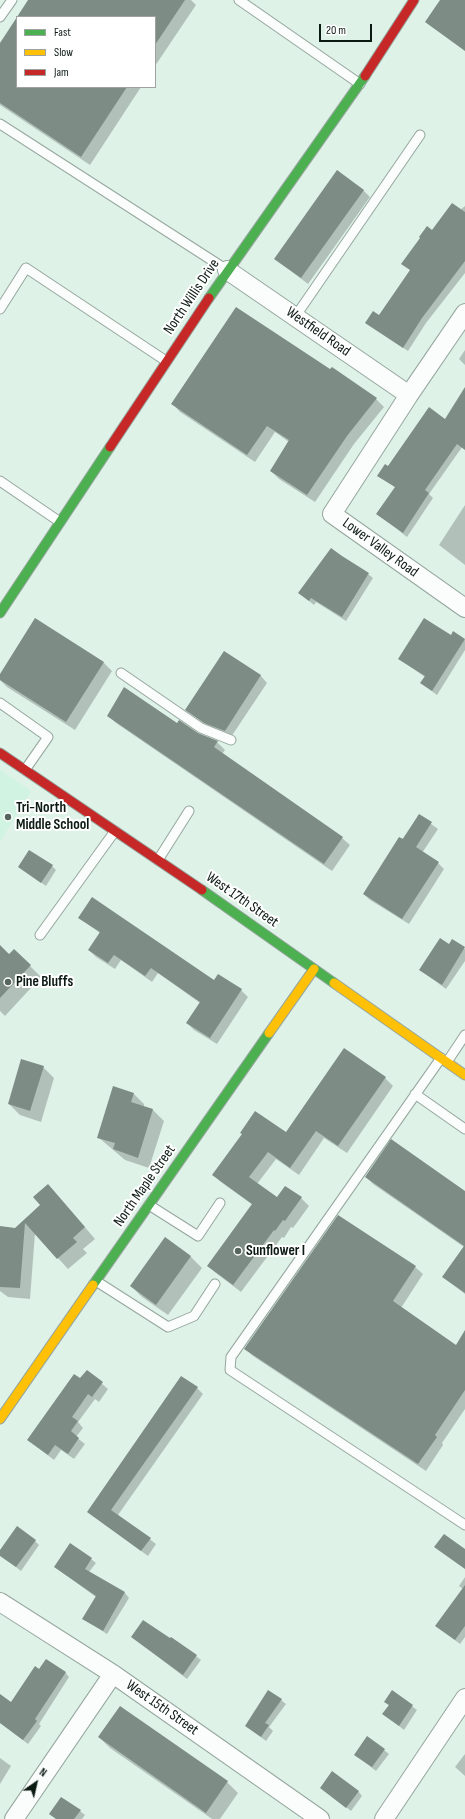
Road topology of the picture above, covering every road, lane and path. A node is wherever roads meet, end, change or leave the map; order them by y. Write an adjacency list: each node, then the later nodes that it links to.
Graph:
1 (12, 0): 4 (lane)
2 (239, 0): 5 (lane)
3 (414, 0): 5 (street, North Willis Drive)
4 (0, 17)
5 (360, 84): 8 (street, North Willis Drive)
6 (0, 124): 8 (lane)
7 (420, 136): 11 (lane)
8 (227, 270): 11 (street, Westfield Road); 12 (street, North Willis Drive)
9 (0, 309): 12 (lane)
10 (465, 313): 13 (street)
11 (295, 317): 13 (street, Westfield Road)
12 (166, 361): 15 (street, North Willis Drive)
13 (409, 395): 16 (street, Lower Valley Road)
14 (0, 481): 15 (lane)
15 (60, 522): 17 (street, North Willis Drive)
16 (465, 608)
17 (0, 613)
18 (121, 673): 20 (lane)
19 (0, 703): 22 (lane)
20 (231, 740)
21 (0, 753): 22 (street, West 17th Street)
22 (25, 770): 24 (street, West 17th Street)
23 (189, 812): 25 (lane)
24 (115, 831): 25 (street, West 17th Street); 26 (lane)
25 (158, 860): 27 (street, West 17th Street)
26 (40, 935)
27 (314, 969): 29 (street, West 17th Street); 34 (street, North Maple Street)
28 (465, 1034): 29 (lane)
29 (444, 1060): 30 (street, West 17th Street); 31 (lane)
30 (465, 1075)
31 (415, 1094): 32 (lane); 38 (lane)
32 (465, 1129)
33 (220, 1203): 34 (lane)
34 (149, 1205): 35 (street, North Maple Street)
35 (96, 1281): 36 (lane); 37 (street, North Maple Street)
36 (215, 1284)
37 (0, 1419)
38 (465, 1525)
39 (0, 1602): 40 (street, West 15th Street)
40 (113, 1674): 42 (street); 43 (street, West 15th Street)
41 (465, 1698): 44 (street)
42 (14, 1819)
43 (320, 1819)
44 (384, 1819)

